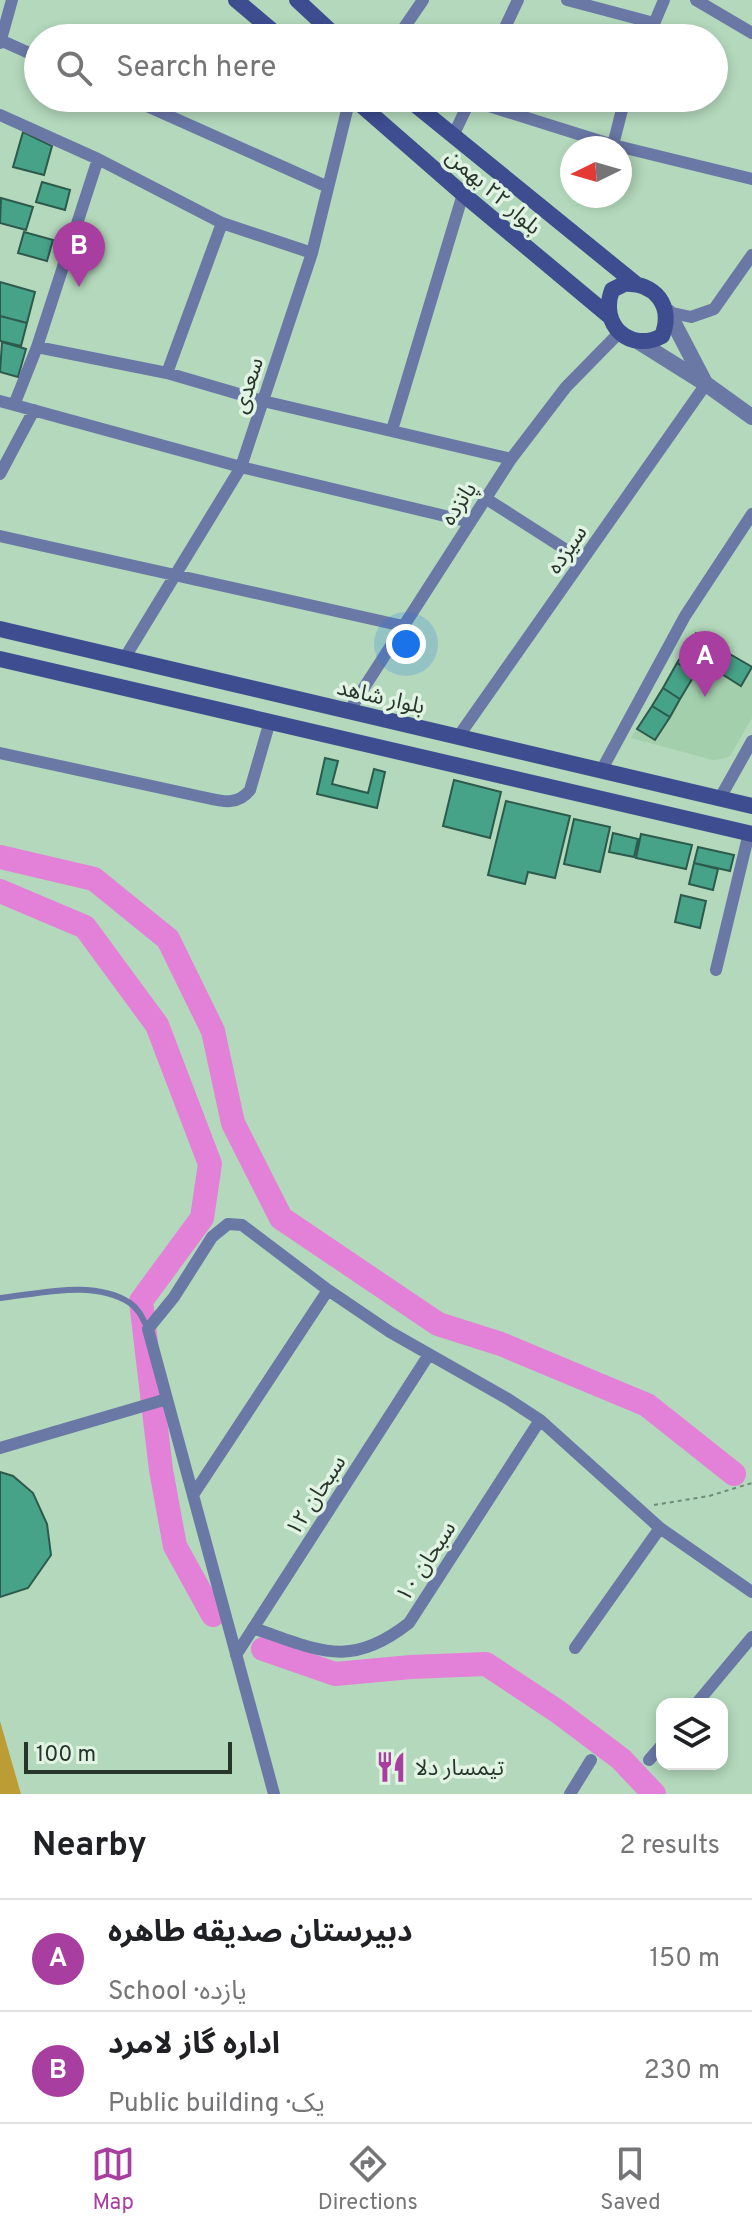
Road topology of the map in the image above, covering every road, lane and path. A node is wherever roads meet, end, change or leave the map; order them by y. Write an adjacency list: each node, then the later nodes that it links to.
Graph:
1 (12, 0): 15 (street)
2 (236, 0): 10 (main road)
3 (297, 0): 11 (main road)
4 (423, 0): 12 (street)
5 (518, 0): 13 (street)
6 (567, 0): 9 (street)
7 (664, 0): 9 (street)
8 (696, 0): 14 (street)
9 (654, 23)
10 (264, 24)
11 (323, 24)
12 (407, 24)
13 (507, 24)
14 (752, 33)
15 (0, 41): 16 (street)
16 (24, 51)
17 (160, 112): 31 (street)
18 (347, 112): 31 (street, سعدی)
19 (367, 112): 32 (main road, بلوار ۲۲ بهمن)
20 (424, 112): 25 (main road, بلوار ۲۲ بهمن)
21 (465, 112): 25 (street)
22 (511, 112): 26 (street)
23 (621, 112): 27 (street)
24 (0, 115): 29 (street)
25 (453, 136): 36 (main road, بلوار ۲۲ بهمن)
26 (585, 136)
27 (615, 136)
28 (632, 150): 30 (street)
29 (98, 159): 33 (street); 41 (street)
30 (752, 179)
31 (328, 187): 34 (street, سعدی)
32 (463, 194): 38 (main road, بلوار ۲۲ بهمن); 49 (street)
33 (222, 223): 34 (street); 42 (street)
34 (312, 253): 45 (street, سعدی)
35 (752, 255): 37 (street)
36 (636, 284): 37 (main road); 38 (main road)
37 (668, 312): 40 (main road); 43 (street)
38 (608, 315): 39 (main road)
39 (620, 332): 40 (main road); 50 (street, پانزده)
40 (639, 342): 43 (street)
41 (37, 347): 42 (street); 46 (street)
42 (167, 373): 45 (street)
43 (706, 384): 48 (street); 57 (street, سیزده)
44 (0, 401): 46 (street)
45 (263, 401): 49 (street); 51 (street, سعدی)
46 (14, 405): 47 (street)
47 (34, 410): 51 (street); 52 (street)
48 (752, 417)
49 (392, 430): 50 (street)
50 (511, 459): 53 (street, پانزده)
51 (241, 467): 55 (street); 58 (street, سعدی)
52 (0, 474)
53 (485, 498): 55 (street, پانزده); 57 (street)
54 (752, 514): 70 (street)
55 (470, 522): 59 (street, پانزده)
56 (0, 536): 58 (street)
57 (582, 560): 66 (street, سیزده)
58 (175, 576): 59 (street); 62 (street, سعدی)
59 (403, 626): 63 (street, پانزده)
60 (0, 629): 62 (main road, بلوار شاهد)
61 (0, 659): 64 (main road)
62 (124, 659): 63 (main road, بلوار شاهد)
63 (349, 711): 65 (main road, بلوار شاهد)
64 (270, 721): 68 (street); 69 (main road)
65 (413, 726): 66 (main road, بلوار شاهد); 69 (main road)
66 (458, 737): 70 (main road, بلوار شاهد)
67 (752, 741): 71 (street)
68 (0, 753)
69 (407, 753): 73 (main road)
70 (601, 771): 71 (main road, بلوار شاهد)
71 (720, 798): 72 (main road, بلوار شاهد)
72 (752, 806)
73 (750, 833): 74 (street)
74 (716, 970)
75 (328, 1290): 77 (street); 78 (street); 83 (street)
76 (0, 1298): 77 (lane)
77 (148, 1329): 79 (street)
78 (428, 1356): 80 (street); 87 (street, سبحان ۱۲)
79 (167, 1399): 81 (street); 83 (street)
80 (540, 1420): 84 (street); 87 (street, سبحان ۱۰)
81 (0, 1448)
82 (752, 1483): 84 (path)
83 (193, 1495): 90 (street)
84 (637, 1507): 85 (street)
85 (660, 1528): 86 (street); 89 (street)
86 (752, 1592)
87 (253, 1628): 90 (street, سبحان ۱۲)
88 (752, 1637): 91 (street)
89 (575, 1648)
90 (236, 1655): 95 (street)
91 (701, 1698)
92 (656, 1752): 94 (street)
93 (591, 1760): 96 (street)
94 (649, 1760)
95 (274, 1794)
96 (570, 1794)

